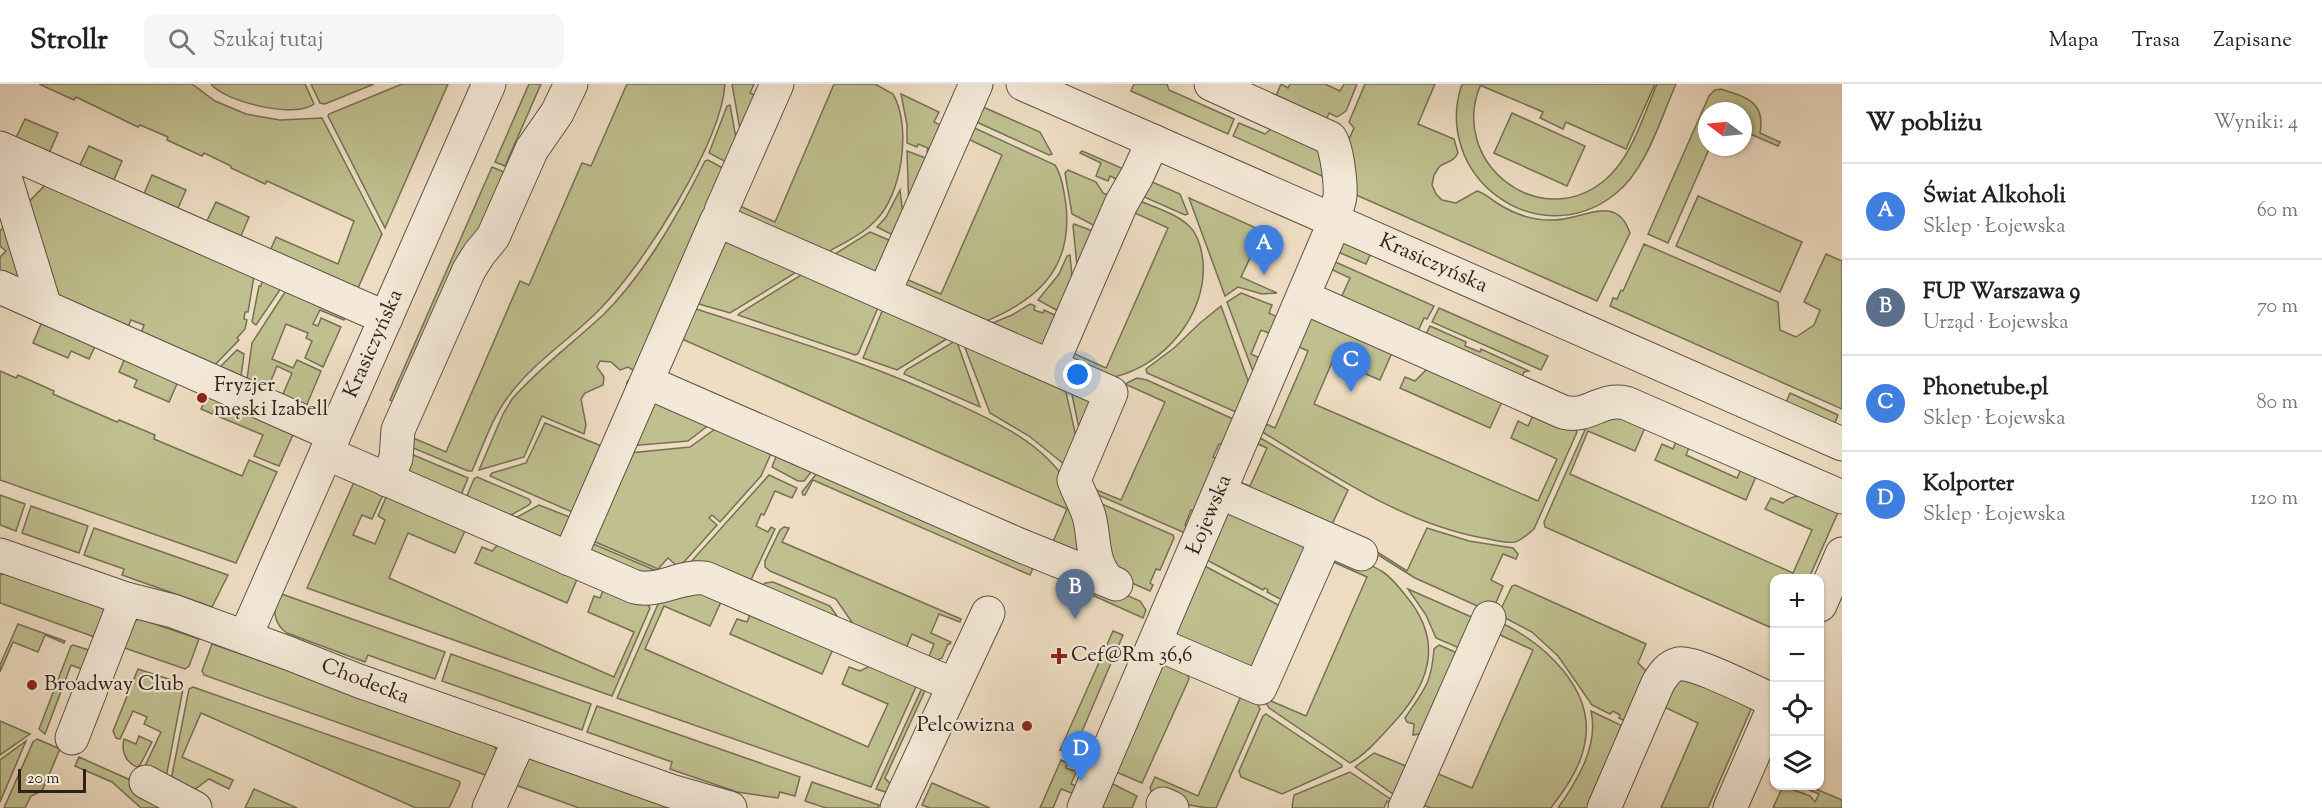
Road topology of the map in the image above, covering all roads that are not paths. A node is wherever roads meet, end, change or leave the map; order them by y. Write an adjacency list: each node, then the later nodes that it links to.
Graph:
1 (489, 84): 16 (street, Krasiczyńska)
2 (571, 84): 21 (street)
3 (777, 84): 10 (street)
4 (976, 84): 13 (street)
5 (1023, 84): 7 (street, Krasiczyńska)
6 (1212, 84): 11 (street, Łojewska)
7 (1153, 141): 11 (street, Krasiczyńska); 17 (street)
8 (0, 148): 16 (street)
9 (0, 161): 15 (street)
10 (721, 211)
11 (1334, 220): 14 (street, Łojewska); 20 (street, Krasiczyńska)
12 (0, 287): 15 (street)
13 (884, 293): 17 (street); 18 (street)
14 (1302, 297): 22 (street, Łojewska); 23 (street)
15 (45, 307): 19 (street)
16 (386, 318): 19 (street, Krasiczyńska)
17 (1050, 366): 18 (street)
18 (647, 382): 25 (street)
19 (330, 444): 21 (street); 33 (street, Krasiczyńska)
20 (1842, 444)
21 (387, 480): 25 (street)
22 (1220, 492): 24 (street); 34 (street, Łojewska)
23 (1842, 497)
24 (1326, 539): 26 (street); 34 (street)
25 (582, 542): 35 (street)
26 (1361, 554)
27 (1842, 554): 29 (street)
28 (0, 555): 30 (street, Chodecka)
29 (1824, 596)
30 (126, 599): 33 (street, Chodecka); 38 (street)
31 (988, 613): 35 (street)
32 (1490, 618): 41 (street)
33 (245, 637): 39 (street, Chodecka)
34 (1155, 643): 46 (street, Łojewska)
35 (954, 685): 45 (street)
36 (1770, 699): 47 (street)
37 (1770, 716): 48 (street)
38 (72, 738)
39 (520, 738): 43 (street); 44 (street, Chodecka)
40 (146, 782): 42 (street)
41 (1409, 807)
42 (195, 808)
43 (489, 808)
44 (730, 808)
45 (897, 808)
46 (1084, 808)
47 (1604, 808)
48 (1730, 808)

